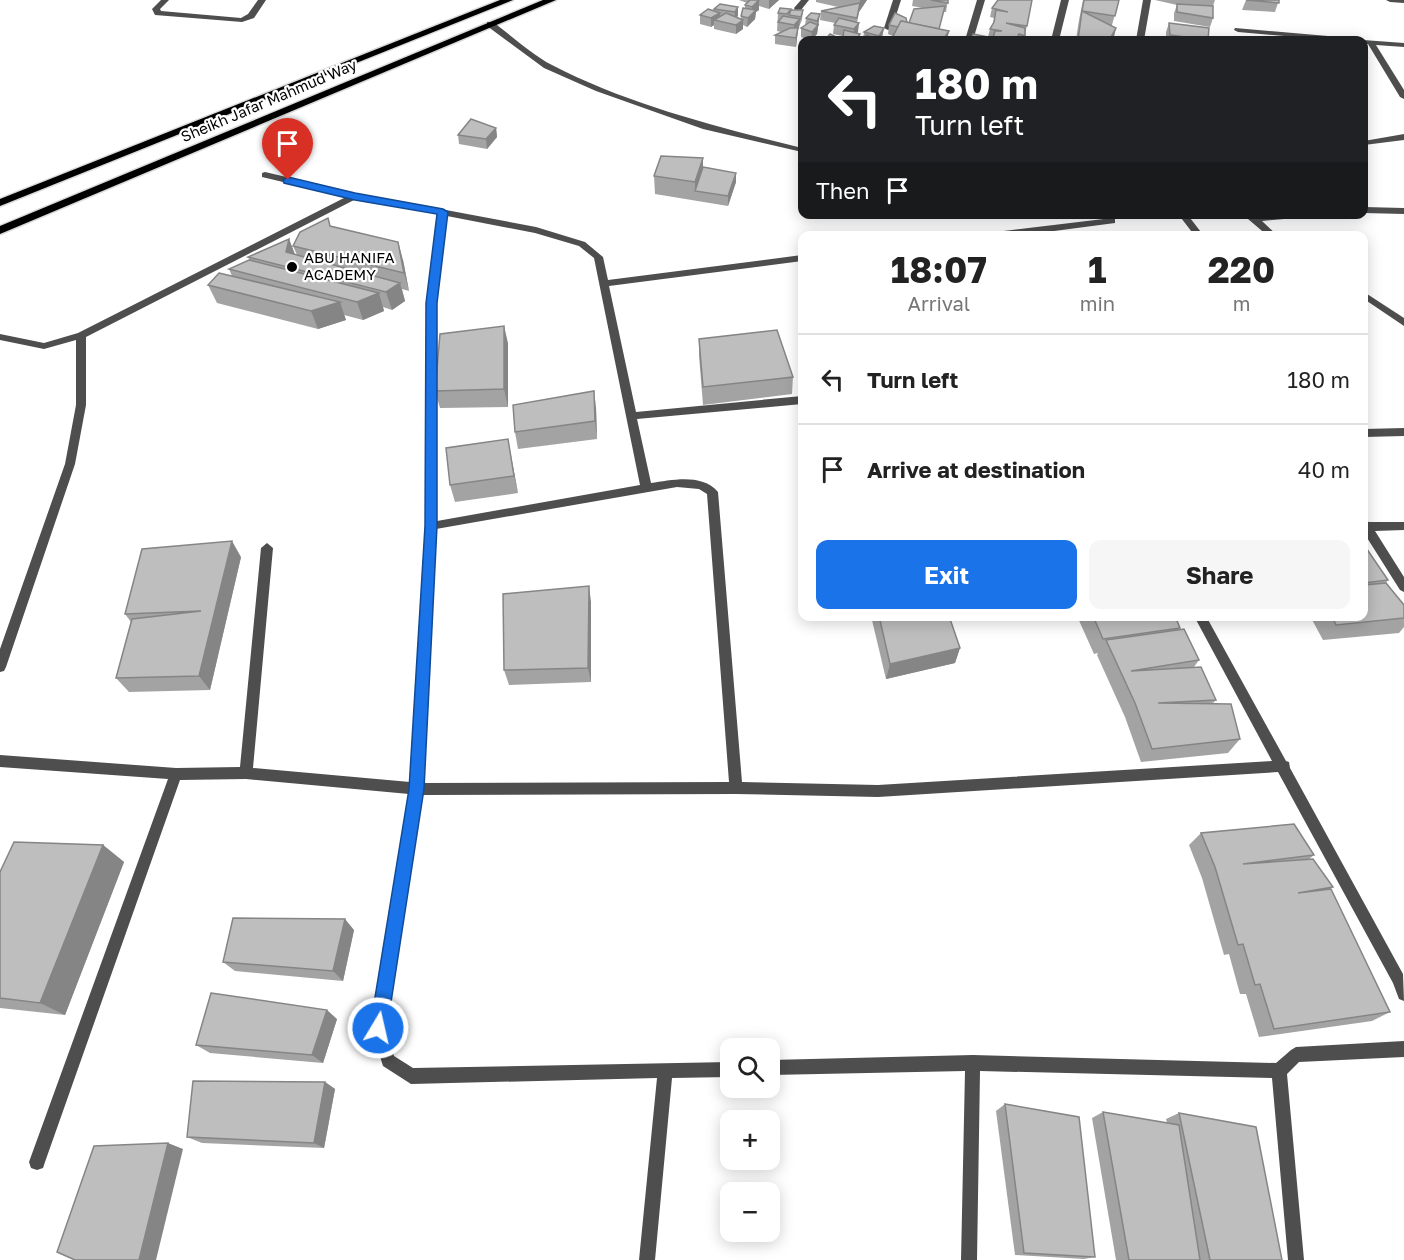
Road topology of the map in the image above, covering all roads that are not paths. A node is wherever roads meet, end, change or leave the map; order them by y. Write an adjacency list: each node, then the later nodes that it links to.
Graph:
1 (165, 0): 2 (street)
2 (262, 0)
3 (508, 0): 29 (main road, Sheikh Jafar Mahmud Way)
4 (551, 0): 13 (main road, Sheikh Jafar Mahmud Way)
5 (805, 0): 12 (street)
6 (897, 0): 14 (street)
7 (981, 0): 16 (street)
8 (1065, 0): 17 (street)
9 (1147, 0): 18 (street)
10 (1390, 0): 11 (street)
11 (1404, 1)
12 (798, 8)
13 (490, 24): 26 (street); 36 (main road, Sheikh Jafar Mahmud Way)
14 (888, 28)
15 (1238, 30): 19 (street)
16 (970, 36)
17 (1056, 36)
18 (1141, 36)
19 (1277, 36)
20 (1368, 42): 22 (street)
21 (1368, 43): 23 (street)
22 (1404, 45)
23 (1404, 97)
24 (1404, 137): 25 (street)
25 (1368, 142)
26 (798, 149)
27 (265, 175): 28 (street)
28 (355, 196): 32 (street); 44 (street)
29 (0, 203)
30 (1368, 210): 31 (street)
31 (1404, 211)
32 (443, 212): 41 (street); 52 (street)
33 (1186, 219): 38 (street)
34 (1253, 219): 39 (street)
35 (1112, 221): 37 (street)
36 (0, 230)
37 (1029, 231)
38 (1196, 231)
39 (1268, 231)
40 (798, 259): 41 (street)
41 (603, 284): 47 (street)
42 (1368, 298): 43 (street)
43 (1404, 323)
44 (81, 335): 45 (street); 58 (street)
45 (0, 337)
46 (798, 400): 47 (street)
47 (631, 416): 50 (street)
48 (1404, 432): 49 (street)
49 (1368, 433)
50 (646, 487): 52 (street); 63 (street)
51 (1368, 525): 53 (street)
52 (431, 526): 64 (street)
53 (1404, 526)
54 (1368, 531): 56 (street)
55 (267, 548): 61 (street)
56 (1404, 587)
57 (1203, 621): 60 (street)
58 (0, 667)
59 (0, 761): 62 (street)
60 (1284, 766): 63 (street); 65 (street)
61 (246, 773): 62 (street); 64 (street)
62 (176, 774): 72 (street)
63 (736, 788): 64 (street)
64 (416, 789): 70 (street)
65 (1404, 994)
66 (1404, 1049): 71 (street)
67 (973, 1063): 68 (street); 71 (street); 74 (street)
68 (780, 1068)
69 (720, 1069): 70 (street)
70 (665, 1071): 73 (street)
71 (1280, 1071): 75 (street)
72 (37, 1162)
73 (647, 1260)
74 (969, 1260)
75 (1296, 1260)

